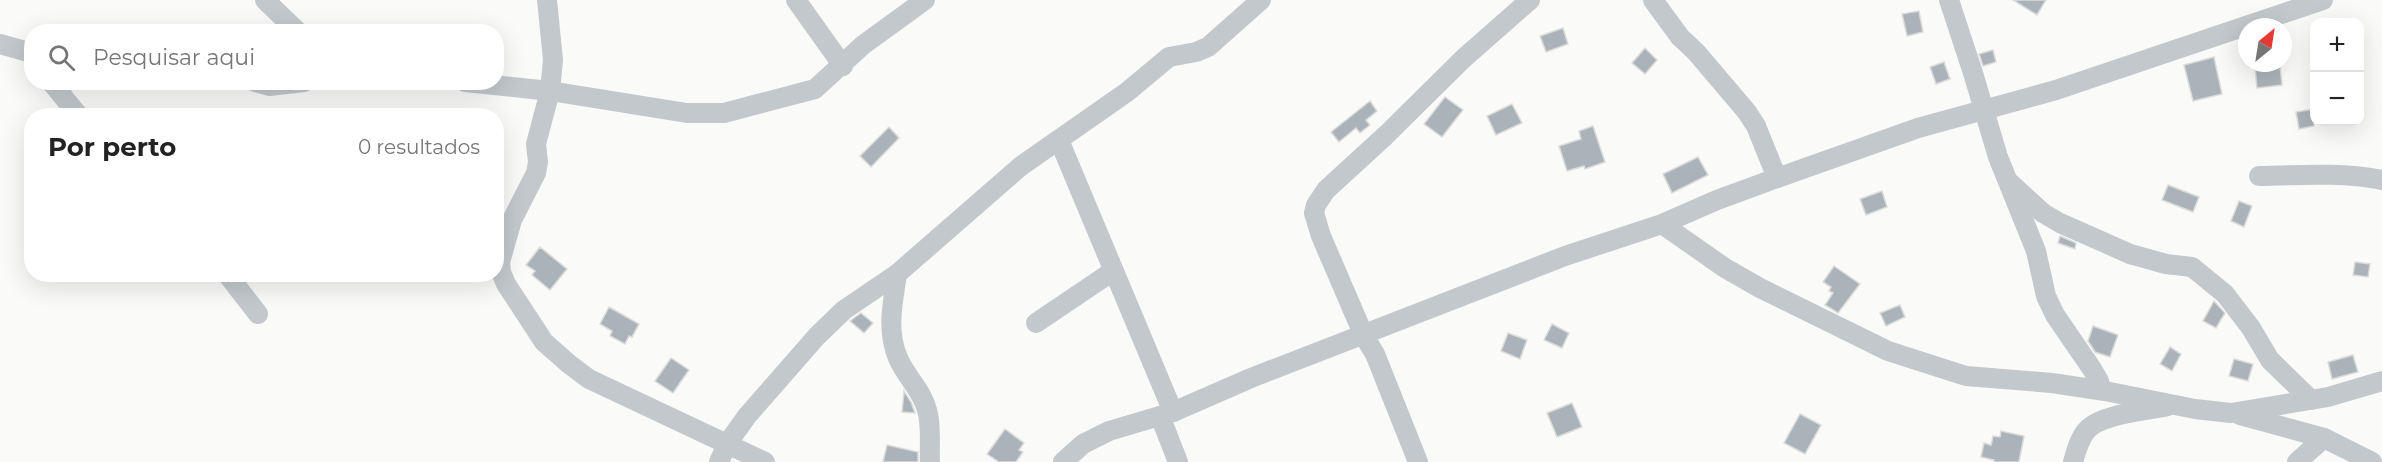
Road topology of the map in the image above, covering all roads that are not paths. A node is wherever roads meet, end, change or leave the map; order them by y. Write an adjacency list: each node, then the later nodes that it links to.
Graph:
1 (265, 0): 10 (street)
2 (547, 0): 16 (street)
3 (796, 0): 13 (street)
4 (925, 0): 13 (street)
5 (1261, 0): 19 (street)
6 (1530, 0): 32 (street)
7 (1653, 0): 21 (street)
8 (1948, 0): 18 (street)
9 (2323, 0): 18 (street)
10 (290, 24)
11 (0, 44): 12 (street)
12 (24, 52)
13 (843, 66): 16 (street)
14 (504, 86): 16 (street)
15 (58, 90): 17 (street)
16 (550, 91): 25 (street)
17 (72, 108)
18 (1984, 109): 21 (street); 23 (street)
19 (1059, 140): 26 (street); 27 (street)
20 (2259, 176): 22 (street)
21 (1777, 178): 24 (street)
22 (2382, 180)
23 (2008, 182): 34 (street); 35 (street)
24 (1662, 224): 32 (street); 34 (street)
25 (504, 248)
26 (1113, 271): 31 (street); 38 (street)
27 (897, 274): 40 (street); 43 (street)
28 (504, 279): 40 (street)
29 (233, 282): 30 (street)
30 (258, 314)
31 (1036, 323)
32 (1364, 336): 38 (street); 46 (street)
33 (2382, 381): 35 (street)
34 (2101, 390): 36 (street)
35 (2311, 400): 37 (street)
36 (2173, 405): 37 (street); 47 (street)
37 (2231, 413): 39 (street)
38 (1166, 414): 44 (street); 45 (street)
39 (2324, 438): 48 (street); 49 (street)
40 (727, 444): 41 (street); 42 (street)
41 (719, 462)
42 (765, 462)
43 (930, 462)
44 (1063, 462)
45 (1178, 462)
46 (1418, 462)
47 (2073, 462)
48 (2297, 462)
49 (2372, 462)

